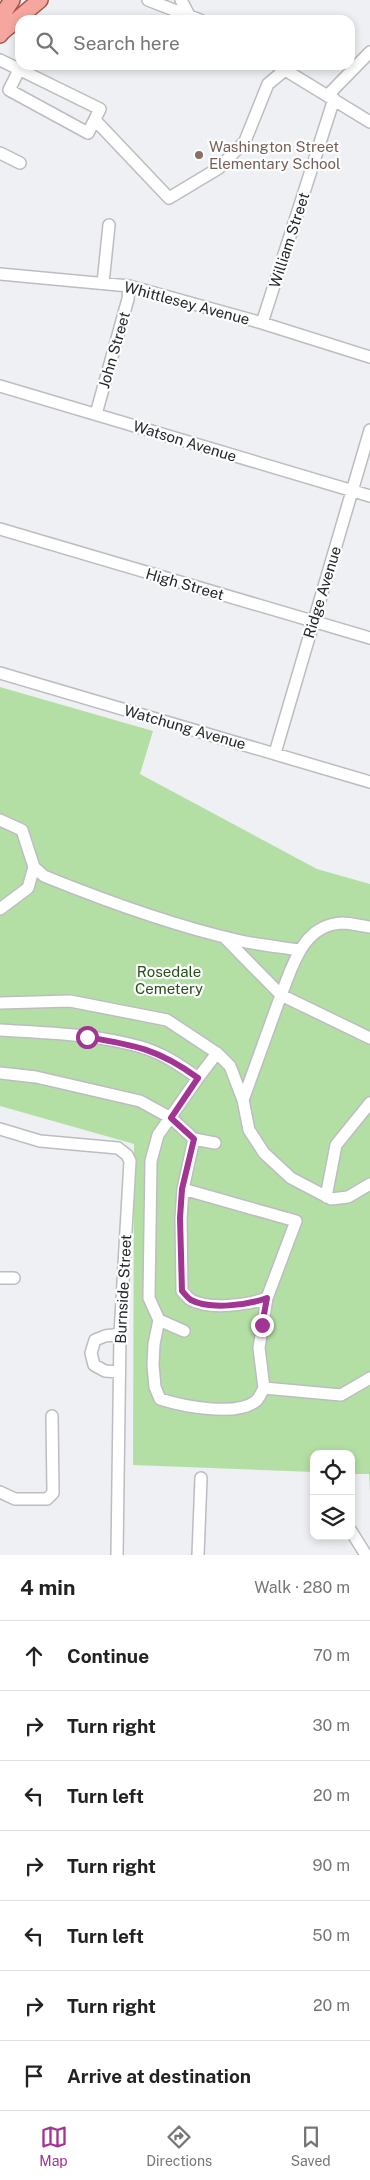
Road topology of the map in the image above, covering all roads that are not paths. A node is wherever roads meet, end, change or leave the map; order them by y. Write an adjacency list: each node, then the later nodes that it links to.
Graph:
1 (12, 0): 9 (main road)
2 (40, 0): 5 (main road)
3 (148, 0): 6 (street)
4 (181, 0): 7 (street)
5 (22, 15)
6 (189, 15)
7 (192, 15)
8 (15, 21): 9 (main road)
9 (0, 34)
10 (370, 52): 13 (street, William Street)
11 (0, 60): 12 (street)
12 (15, 66)
13 (355, 69)
14 (19, 70): 20 (street)
15 (24, 70): 20 (street)
16 (279, 70): 20 (street)
17 (286, 70): 19 (street)
18 (354, 70): 19 (street, William Street)
19 (331, 97): 21 (street); 28 (street, William Street)
20 (95, 120)
21 (370, 122)
22 (0, 153): 23 (street)
23 (20, 163)
24 (109, 224): 26 (street)
25 (0, 274): 26 (street, Whittlesey Avenue)
26 (103, 283): 27 (street, Whittlesey Avenue)
27 (129, 286): 28 (street, Whittlesey Avenue); 31 (street, John Street)
28 (262, 323): 29 (street, Whittlesey Avenue)
29 (370, 357)
30 (0, 386): 31 (street, Watson Avenue)
31 (96, 414): 33 (street, Watson Avenue)
32 (370, 430): 33 (street, Ridge Avenue)
33 (352, 491): 34 (street, Watson Avenue); 36 (street, Ridge Avenue)
34 (370, 496)
35 (0, 529): 36 (street, High Street)
36 (312, 621): 37 (street, High Street); 39 (street, Ridge Avenue)
37 (370, 638)
38 (0, 672): 39 (street, Watchung Avenue)
39 (275, 753): 40 (street, Watchung Avenue)
40 (370, 782)
41 (0, 820): 42 (street)
42 (34, 867): 43 (street); 45 (street)
43 (0, 908)
44 (370, 927): 46 (street)
45 (224, 937): 46 (street); 47 (street)
46 (298, 950): 47 (street)
47 (281, 995): 50 (street); 54 (street)
48 (0, 1003): 51 (street)
49 (0, 1030): 53 (street)
50 (370, 1038)
51 (217, 1053): 53 (street); 54 (street)
52 (0, 1073): 56 (street)
53 (198, 1078): 56 (street)
54 (243, 1100): 62 (street)
55 (370, 1103): 62 (street)
56 (171, 1118): 58 (street); 66 (street)
57 (0, 1129): 68 (street, Burnside Street)
58 (194, 1139): 59 (street); 61 (street)
59 (216, 1143)
60 (370, 1184): 62 (street)
61 (182, 1189): 65 (street); 65 (street)
62 (326, 1197)
63 (0, 1278): 64 (street)
64 (14, 1278)
65 (267, 1298): 71 (street)
66 (159, 1320): 67 (street); 71 (street)
67 (184, 1330)
68 (120, 1334): 69 (street, Burnside Street); 69 (street)
69 (120, 1372): 76 (street, Burnside Street)
70 (370, 1378): 71 (street)
71 (264, 1388)
72 (52, 1416): 74 (street)
73 (201, 1478): 77 (street)
74 (0, 1492)
75 (355, 1537): 78 (street)
76 (117, 1555)
77 (198, 1555)
78 (366, 1555)

